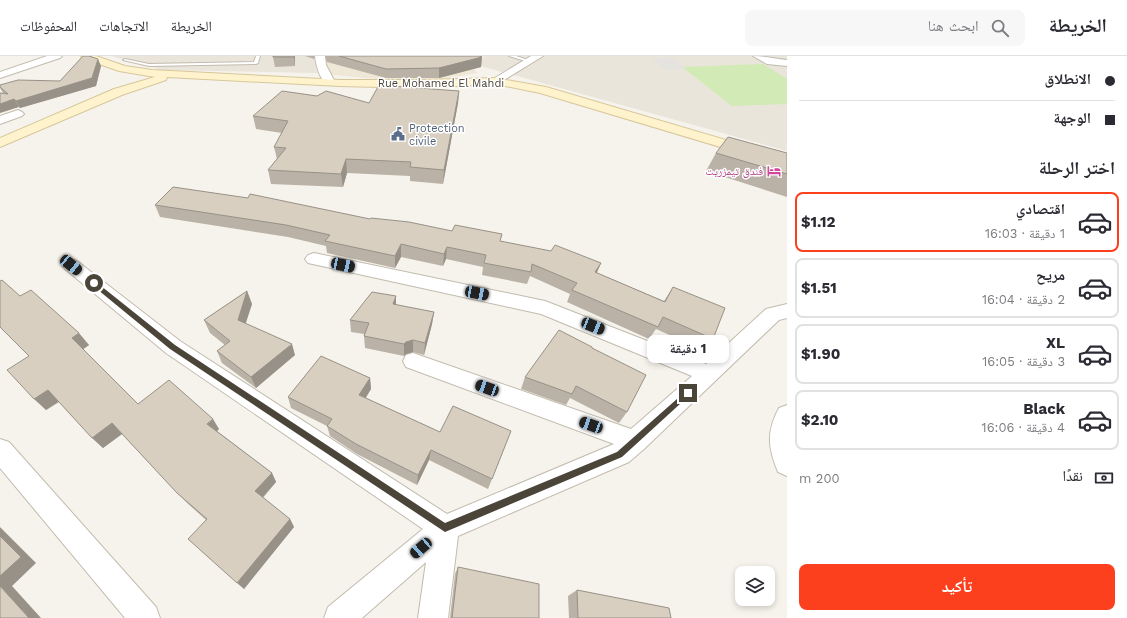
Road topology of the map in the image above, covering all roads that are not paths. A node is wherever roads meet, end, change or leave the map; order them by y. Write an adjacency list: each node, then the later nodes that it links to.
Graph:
1 (57, 56): 13 (street)
2 (86, 56): 11 (main road, Rue Mohamed El Mahdi)
3 (99, 56): 11 (main road)
4 (136, 56): 12 (lane)
5 (258, 56): 12 (lane)
6 (320, 56): 16 (street)
7 (511, 56): 9 (lane)
8 (758, 56): 10 (street)
9 (534, 58): 15 (street)
10 (787, 63)
11 (108, 65): 12 (main road, Rue Mohamed El Mahdi)
12 (127, 65): 14 (main road, Rue Mohamed El Mahdi); 17 (main road)
13 (0, 75)
14 (176, 75): 16 (main road, Rue Mohamed El Mahdi); 17 (main road)
15 (495, 81): 16 (main road, Rue Mohamed El Mahdi); 21 (main road, Rue Mohamed El Mahdi)
16 (330, 82)
17 (118, 92): 20 (main road)
18 (18, 114): 19 (street)
19 (0, 120)
20 (0, 143)
21 (787, 163)
22 (314, 259): 26 (street)
23 (71, 265): 31 (street)
24 (787, 311): 26 (street)
25 (413, 361): 28 (street)
26 (709, 374): 28 (street)
27 (787, 415): 30 (street)
28 (636, 441): 31 (street)
29 (0, 450): 32 (street)
30 (787, 464)
31 (445, 528): 33 (street); 34 (street)
32 (145, 618)
33 (339, 618)
34 (433, 618)

